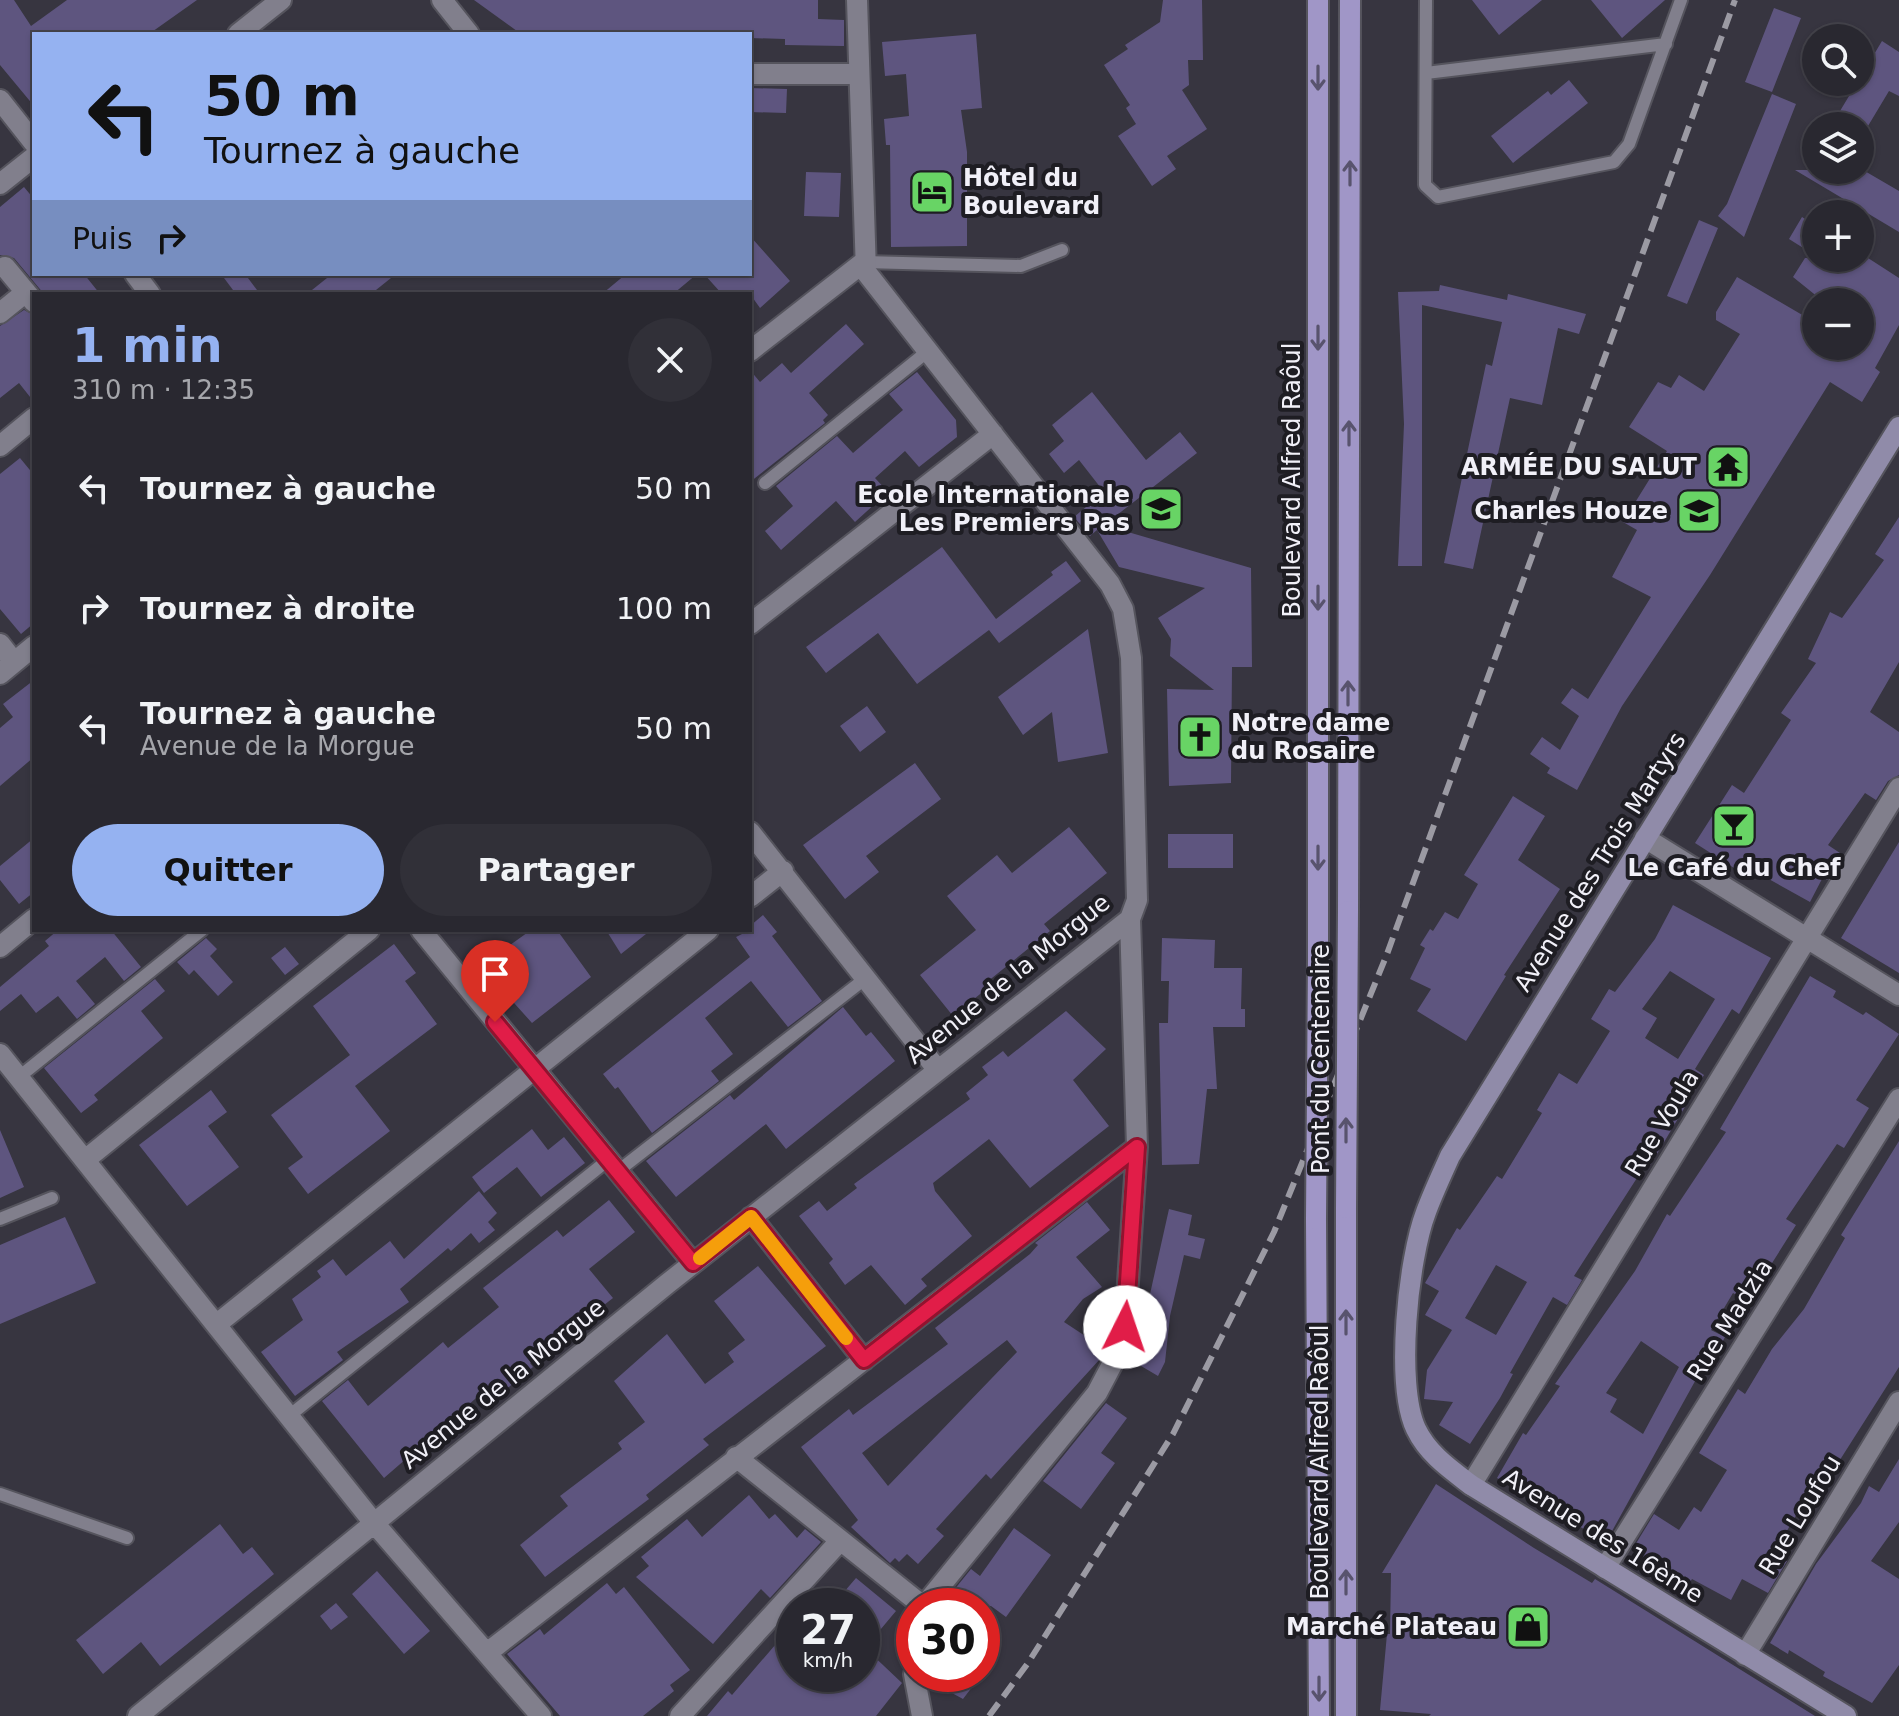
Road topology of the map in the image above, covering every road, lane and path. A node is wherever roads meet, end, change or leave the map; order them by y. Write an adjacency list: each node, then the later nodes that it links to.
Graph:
1 (281, 0): 8 (street)
2 (442, 0): 9 (street)
3 (857, 0): 13 (street, Avenue de la Morgue)
4 (1318, 0): 47 (main road, Boulevard Alfred Raôul, one-way to 47)
5 (1350, 0): 59 (main road, Pont du Centenaire, one-way to 5, bridge)
6 (1426, 0): 11 (lane)
7 (1681, 0): 10 (lane)
8 (241, 32)
9 (467, 32)
10 (1666, 44): 11 (lane); 11 (lane)
11 (1426, 73)
12 (752, 74): 13 (street)
13 (857, 74): 19 (street, Avenue de la Morgue)
14 (0, 100): 15 (street)
15 (32, 140)
16 (32, 159): 17 (street)
17 (0, 184)
18 (1062, 250): 19 (lane)
19 (864, 262): 23 (street); 24 (street, Avenue de la Morgue)
20 (5, 267): 21 (street)
21 (30, 297): 22 (street)
22 (0, 313)
23 (752, 349)
24 (928, 351): 27 (street, Avenue de la Morgue); 29 (lane)
25 (32, 420): 28 (street)
26 (1899, 427): 36 (main road, Avenue des Trois Martyrs)
27 (993, 434): 30 (street); 39 (street, Avenue de la Morgue)
28 (0, 446)
29 (765, 483)
30 (752, 622)
31 (0, 644): 33 (street)
32 (32, 648): 33 (street)
33 (7, 668)
34 (1899, 788): 45 (street, Rue Voula)
35 (752, 834): 37 (street)
36 (1645, 838): 45 (street); 65 (main road, Avenue des Trois Martyrs)
37 (783, 871): 38 (street); 48 (street)
38 (752, 895)
39 (1130, 919): 52 (street, Avenue de la Morgue); 55 (street)
40 (32, 921): 46 (street)
41 (200, 932): 53 (lane)
42 (367, 932): 56 (street)
43 (423, 932): 51 (street)
44 (705, 932): 51 (street)
45 (1806, 937): 49 (street); 70 (street, Rue Voula)
46 (0, 947)
47 (1318, 960): 62 (main road, Pont du Centenaire, bridge)
48 (866, 978): 52 (street); 57 (lane)
49 (1899, 995)
50 (0, 1054): 53 (street)
51 (532, 1068): 57 (street); 64 (street)
52 (937, 1069): 60 (street, Avenue de la Morgue)
53 (19, 1077): 56 (street)
54 (1899, 1099): 75 (street, Rue Madzia)
55 (1137, 1147): 66 (street); 77 (street)
56 (85, 1160): 64 (street)
57 (613, 1166): 63 (street); 68 (lane)
58 (52, 1198): 61 (lane)
59 (1346, 1208): 86 (main road, Boulevard Alfred Raôul, one-way to 59)
60 (751, 1217): 63 (street, Avenue de la Morgue); 66 (street)
61 (0, 1219)
62 (1316, 1219): 85 (main road, Boulevard Alfred Raôul, one-way to 85)
63 (693, 1263): 72 (street, Avenue de la Morgue)
64 (217, 1324): 68 (street)
65 (1406, 1348): 70 (main road, Avenue des 16ème)
66 (864, 1360): 69 (street)
67 (1899, 1402): 79 (street, Rue Loufou)
68 (289, 1416): 72 (street)
69 (736, 1457): 74 (street); 78 (street)
70 (1471, 1485): 75 (main road, Avenue des 16ème)
71 (0, 1494): 73 (lane)
72 (374, 1523): 78 (street); 81 (street, Avenue de la Morgue)
73 (127, 1538)
74 (839, 1542): 76 (street); 83 (street)
75 (1605, 1568): 79 (main road, Avenue des 16ème)
76 (900, 1588)
77 (939, 1588)
78 (487, 1653): 82 (street)
79 (1745, 1655): 87 (main road, Avenue des 16ème)
80 (917, 1692): 84 (street)
81 (138, 1716)
82 (541, 1716)
83 (680, 1716)
84 (922, 1716)
85 (1319, 1716)
86 (1346, 1716)
87 (1846, 1716)

